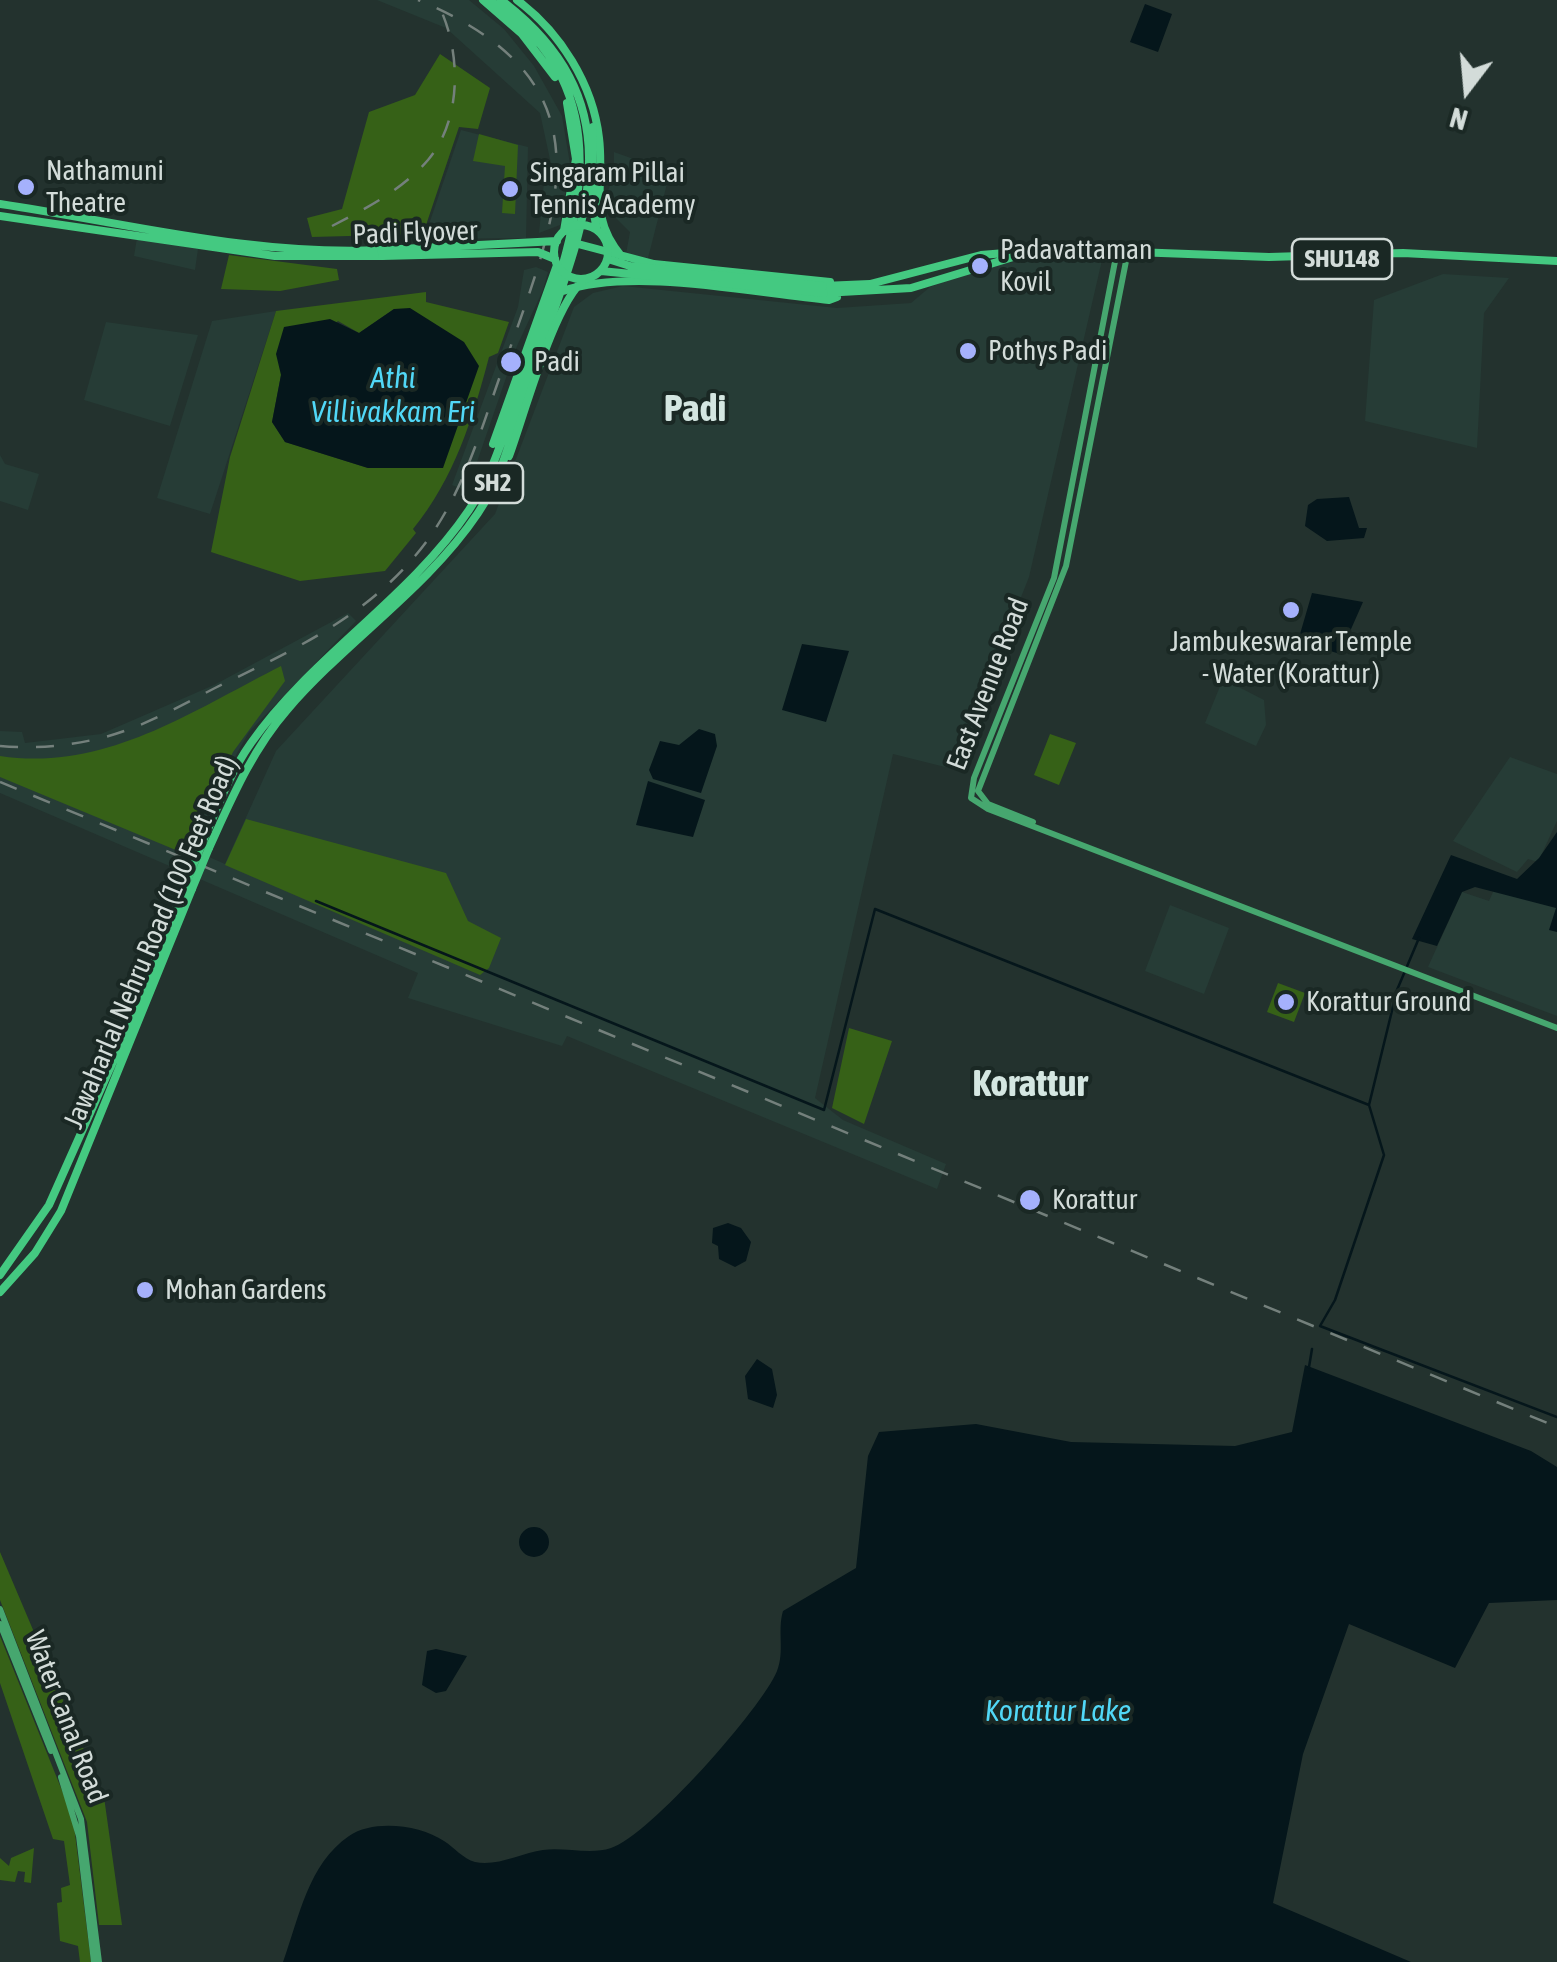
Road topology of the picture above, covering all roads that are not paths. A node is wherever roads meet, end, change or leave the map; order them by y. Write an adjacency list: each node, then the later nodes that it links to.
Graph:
1 (486, 0): 9 (main road); 26 (main road, Jawaharlal Nehru Road (100 Feet Road) / SH2)
2 (500, 0): 4 (main road, Jawaharlal Nehru Road (100 Feet Road) / SH2)
3 (515, 1): 5 (main road); 8 (main road, bridge)
4 (586, 192): 5 (main road); 11 (main road, Jawaharlal Nehru Road (100 Feet Road) / SH2)
5 (599, 194): 15 (main road)
6 (0, 204): 12 (main road)
7 (0, 216): 12 (main road)
8 (597, 230): 9 (main road, bridge); 16 (main road, bridge)
9 (564, 231): 10 (main road, bridge)
10 (556, 241): 12 (main road, Padi Flyover, bridge); 18 (main road, bridge)
11 (578, 244): 15 (main road); 24 (main road, Jawaharlal Nehru Road (100 Feet Road) / SH2)
12 (284, 253): 18 (main road, Padi Flyover, bridge)
13 (1117, 253): 14 (main road, SHU148); 25 (main road, SHU148); 28 (main road, East Avenue Road)
14 (1128, 254): 19 (main road, SHU148); 28 (main road, East Avenue Road)
15 (622, 257): 17 (main road)
16 (608, 259): 20 (main road, bridge); 23 (main road, SHU148, bridge)
17 (638, 261): 22 (main road); 25 (main road)
18 (556, 262): 21 (main road, Padi Flyover, bridge); 26 (main road)
19 (1557, 263)
20 (600, 271): 21 (main road, bridge); 23 (main road, SHU148, bridge)
21 (585, 279): 27 (main road, bridge)
22 (635, 281): 24 (main road); 25 (main road)
23 (824, 290): 25 (main road, SHU148)
24 (563, 291): 27 (main road, Jawaharlal Nehru Road (100 Feet Road) / SH2)
25 (839, 291)
26 (494, 454): 29 (main road, Jawaharlal Nehru Road (100 Feet Road) / SH2)
27 (498, 472): 29 (main road, Jawaharlal Nehru Road (100 Feet Road) / SH2)
28 (978, 776): 31 (main road, East Avenue Road)
29 (205, 847): 30 (main road, Jawaharlal Nehru Road (100 Feet Road) / SH2, bridge)
30 (188, 887): 32 (main road, Jawaharlal Nehru Road (100 Feet Road) / SH2); 33 (main road, Jawaharlal Nehru Road (100 Feet Road) / SH2)
31 (1557, 1026)
32 (0, 1275)
33 (0, 1292)
34 (0, 1608): 36 (main road, Water Canal Road)
35 (0, 1624): 36 (main road, Water Canal Road)
36 (88, 1887): 37 (main road, Water Canal Road)
37 (96, 1962)

